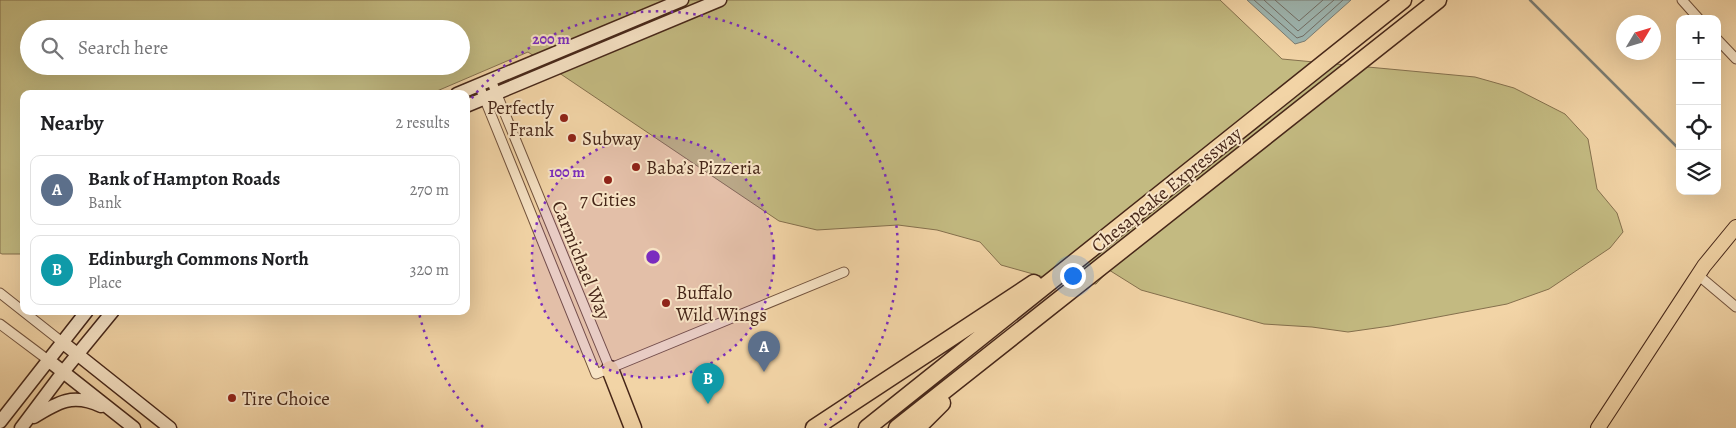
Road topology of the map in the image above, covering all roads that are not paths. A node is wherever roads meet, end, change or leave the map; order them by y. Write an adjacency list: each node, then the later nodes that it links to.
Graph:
1 (682, 0): 9 (street)
2 (720, 0): 11 (street)
3 (1403, 0): 13 (highway, Chesapeake Expressway)
4 (1438, 0): 18 (highway, Chesapeake Expressway)
5 (1682, 0): 6 (street)
6 (1695, 15)
7 (1721, 43): 8 (street)
8 (1736, 59)
9 (485, 82): 10 (street); 11 (street, Carmichael Way)
10 (466, 90)
11 (490, 96): 12 (street); 28 (street, Carmichael Way); 28 (street, Carmichael Way)
12 (470, 104)
13 (1125, 221): 36 (highway); 37 (highway, Chesapeake Expressway)
14 (1736, 228): 16 (main road)
15 (844, 272): 28 (street)
16 (1698, 275): 19 (street); 40 (main road)
17 (0, 293): 20 (street)
18 (1052, 305): 38 (highway, Chesapeake Expressway); 39 (highway)
19 (1736, 307)
20 (20, 309)
21 (28, 315): 25 (street)
22 (85, 315): 25 (street)
23 (110, 315): 26 (street)
24 (0, 324): 27 (street)
25 (62, 342): 26 (street); 27 (street)
26 (78, 354): 29 (street); 34 (street)
27 (48, 360): 29 (street); 31 (street)
28 (603, 371): 35 (highway)
29 (63, 372): 30 (street); 32 (street)
30 (123, 420): 32 (street); 33 (street)
31 (0, 422)
32 (24, 425)
33 (134, 428)
34 (170, 428)
35 (633, 428)
36 (814, 428)
37 (867, 428)
38 (897, 428)
39 (917, 428)
40 (1598, 428)

